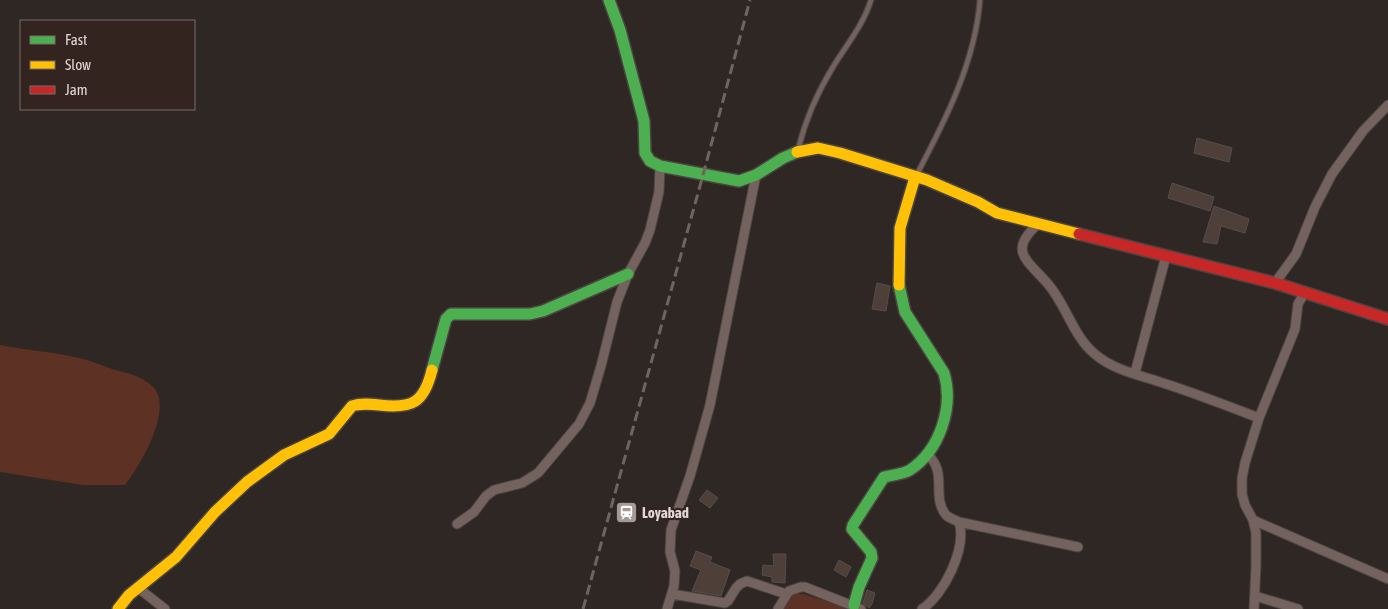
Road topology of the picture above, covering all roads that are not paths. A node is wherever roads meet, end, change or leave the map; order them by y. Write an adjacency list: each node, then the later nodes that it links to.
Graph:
1 (609, 0): 6 (street)
2 (871, 0): 5 (lane)
3 (980, 0): 8 (lane)
4 (1388, 105): 12 (street)
5 (798, 151): 7 (street); 8 (street)
6 (660, 166): 7 (street); 11 (street)
7 (756, 175): 24 (street)
8 (915, 177): 9 (street); 17 (street)
9 (1038, 224): 10 (street); 15 (street)
10 (1166, 256): 12 (street); 15 (street)
11 (628, 274): 20 (street); 23 (street)
12 (1276, 283): 13 (street)
13 (1305, 292): 14 (street); 16 (street)
14 (1388, 319)
15 (1135, 373): 16 (street)
16 (1259, 418): 18 (street)
17 (928, 455): 19 (street); 27 (street)
18 (1253, 520): 22 (street); 26 (street)
19 (960, 522): 21 (street); 32 (street)
20 (457, 524)
21 (1078, 548)
22 (1388, 579)
23 (137, 587): 28 (street); 29 (street)
24 (672, 594): 25 (street); 30 (street)
25 (786, 594): 27 (street); 31 (street)
26 (1255, 596): 33 (street); 34 (street)
27 (858, 607)
28 (162, 608)
29 (118, 609)
30 (667, 609)
31 (778, 609)
32 (922, 609)
33 (1254, 609)
34 (1298, 609)

